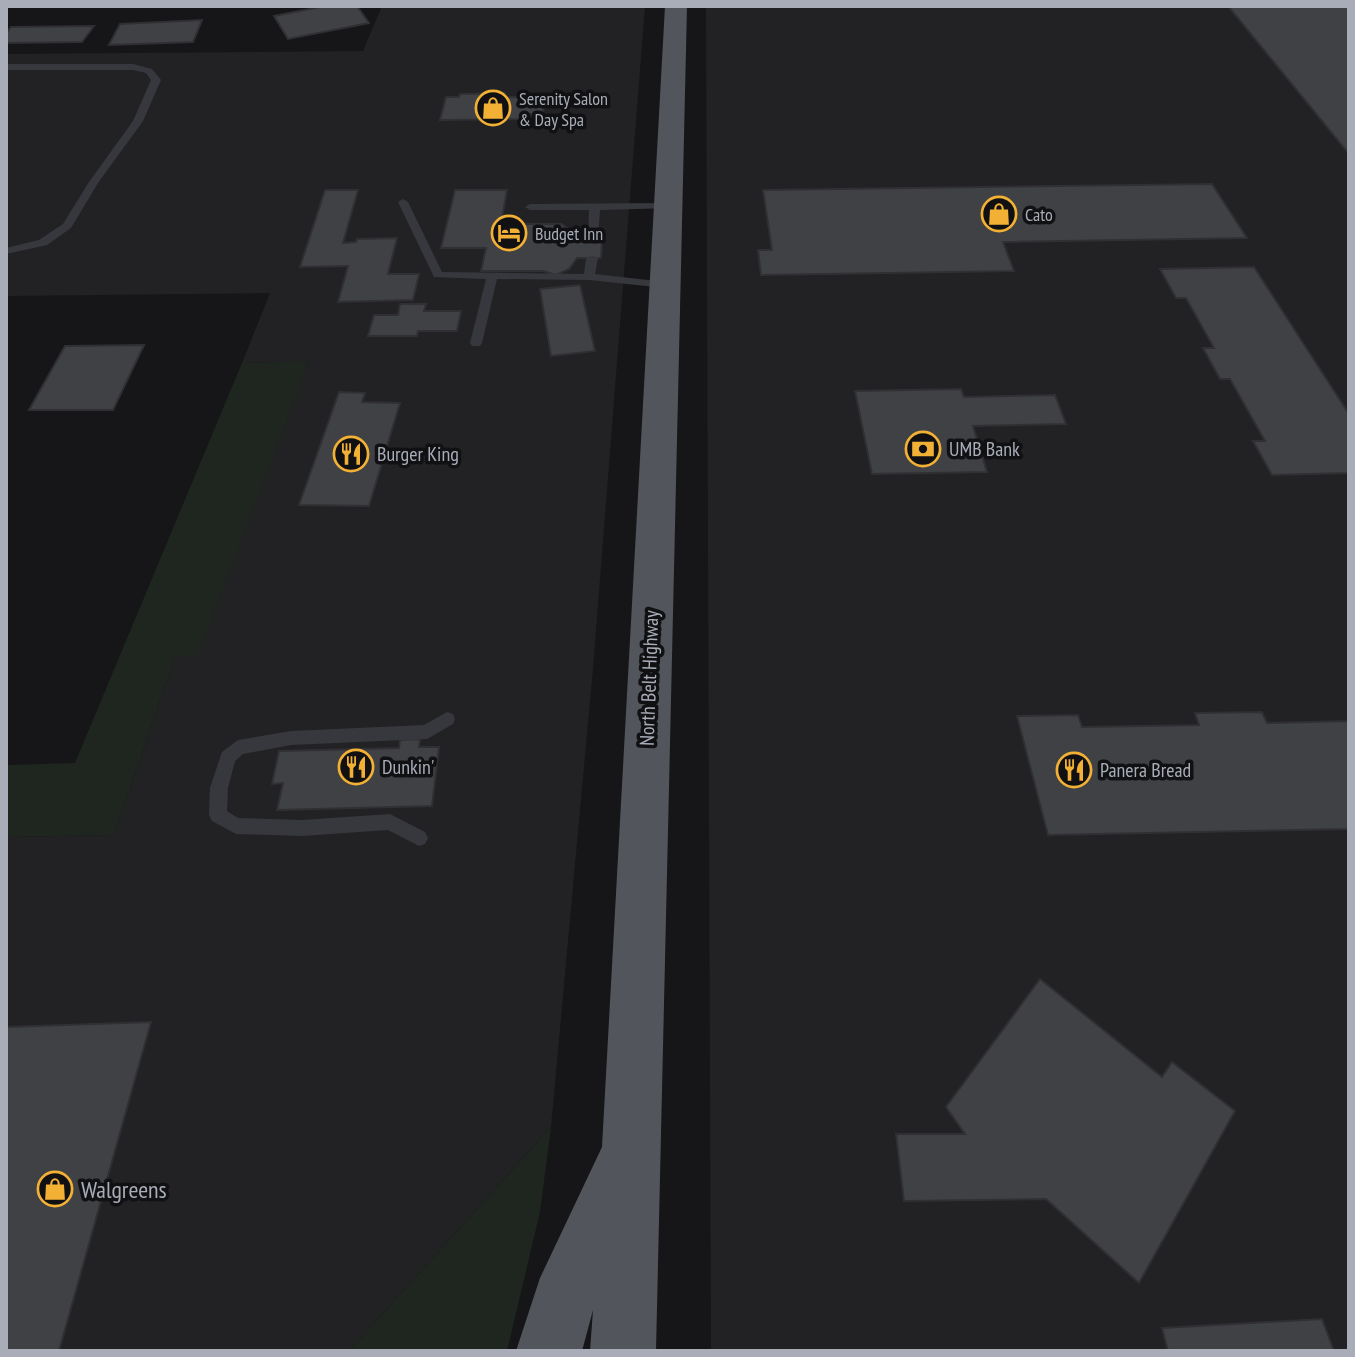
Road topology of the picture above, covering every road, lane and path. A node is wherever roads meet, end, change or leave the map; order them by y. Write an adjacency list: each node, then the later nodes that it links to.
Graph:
1 (676, 6): 5 (main road, North Belt Highway)
2 (6, 67): 8 (lane)
3 (403, 202): 10 (lane)
4 (595, 206): 5 (lane); 6 (lane); 7 (lane)
5 (668, 206): 12 (main road, North Belt Highway)
6 (530, 207)
7 (593, 241)
8 (6, 251)
9 (592, 258): 11 (lane)
10 (492, 276): 11 (lane); 13 (lane)
11 (589, 277): 12 (lane)
12 (665, 285): 16 (main road, North Belt Highway)
13 (476, 343)
14 (447, 719): 15 (lane)
15 (419, 838)
16 (631, 1147): 17 (main road); 18 (main road, North Belt Highway)
17 (549, 1351)
18 (623, 1351)

